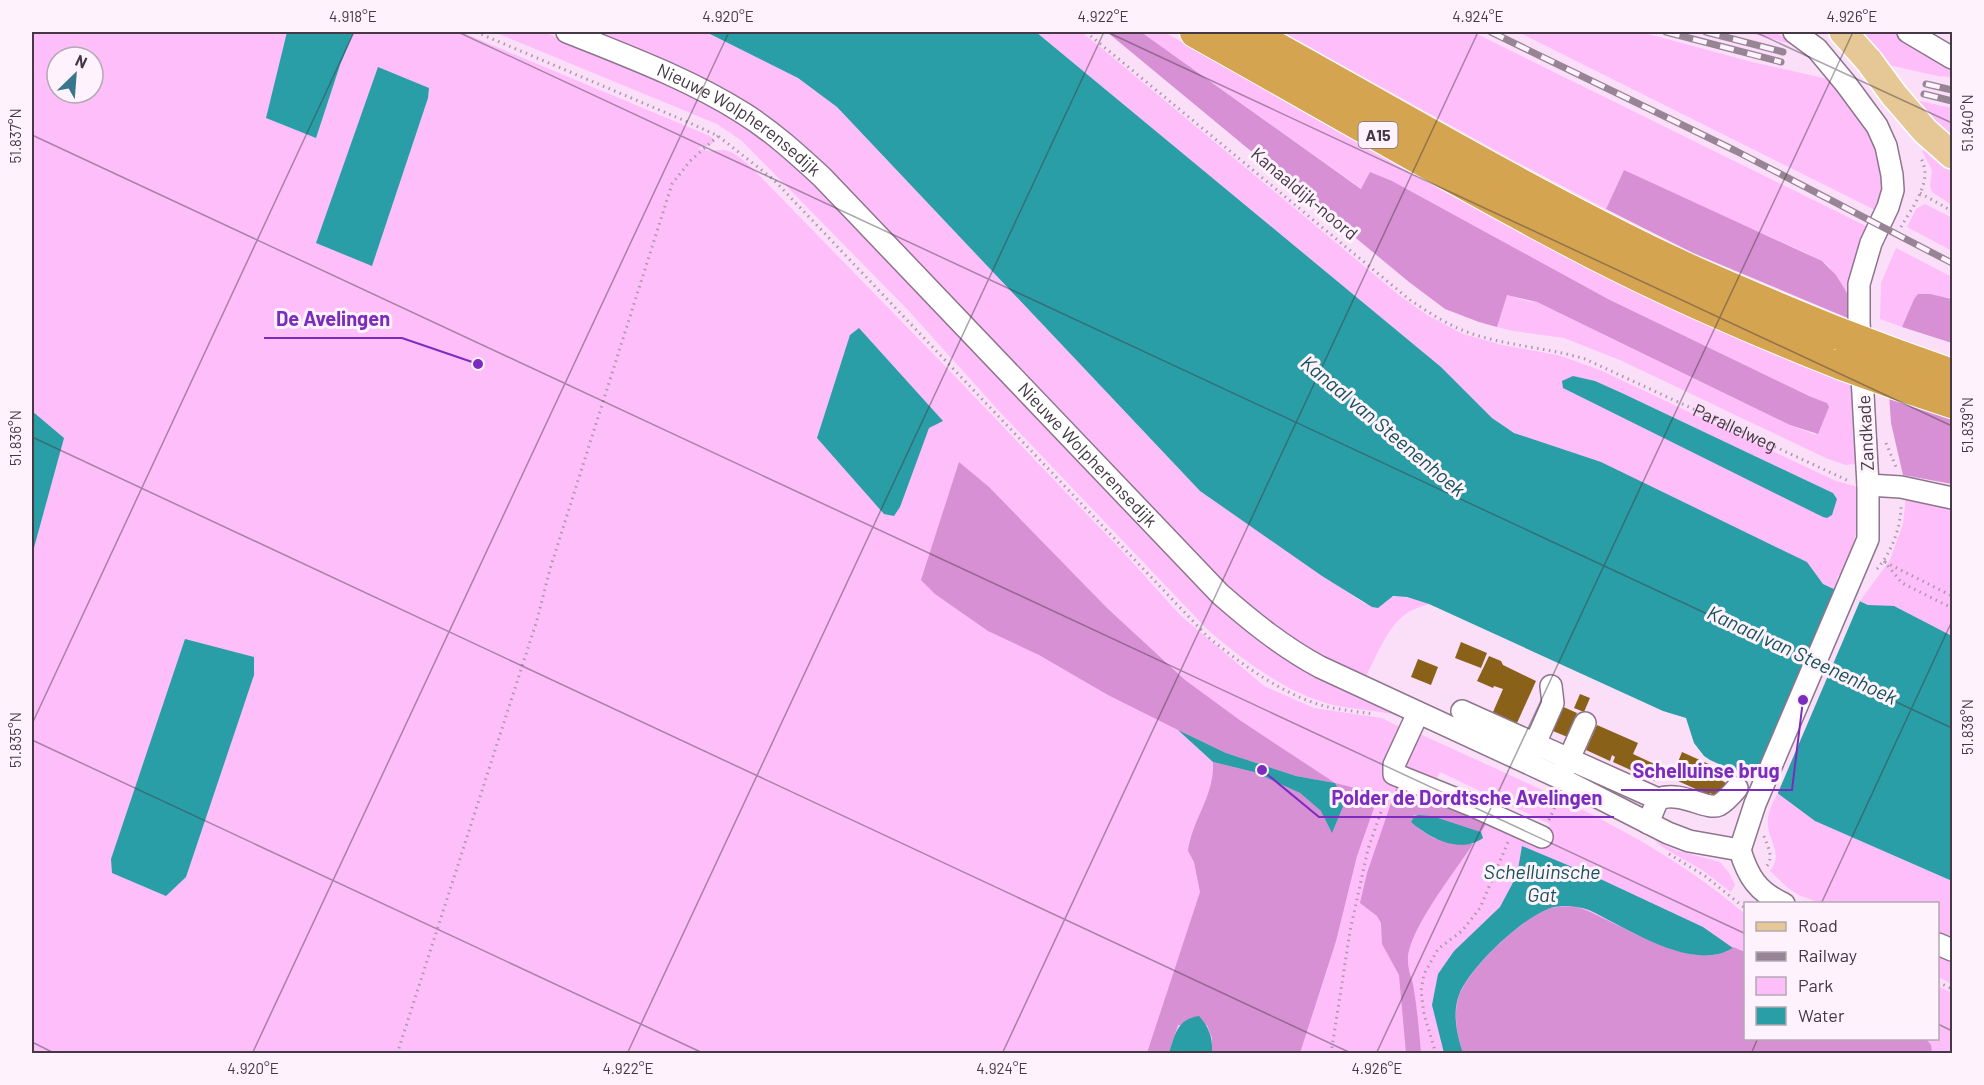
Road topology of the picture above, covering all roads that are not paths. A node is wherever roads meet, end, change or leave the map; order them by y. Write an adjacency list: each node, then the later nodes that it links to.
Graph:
1 (567, 32): 17 (street, Nieuwe Wolpherensedijk)
2 (1196, 32): 9 (highway, A15)
3 (1247, 32): 9 (highway, A15)
4 (1794, 32): 13 (street, Zandkade, bridge)
5 (1844, 32): 8 (main road, bridge)
6 (1908, 32): 7 (street)
7 (1953, 58)
8 (1953, 155)
9 (1841, 349): 10 (highway, A15, bridge)
10 (1894, 368): 11 (highway, A15); 12 (highway, A15)
11 (1953, 375)
12 (1953, 402)
13 (1868, 485): 14 (street); 26 (street, Zandkade)
14 (1953, 498)
15 (1551, 686): 19 (street)
16 (1462, 711): 19 (street, Nieuwe Wolpherensedijk)
17 (1418, 712): 19 (street, Nieuwe Wolpherensedijk); 25 (street)
18 (1585, 723): 20 (street)
19 (1531, 753): 20 (street, Nieuwe Wolpherensedijk); 21 (street, Nieuwe Wolpherensedijk)
20 (1569, 759): 21 (street); 23 (street, Nieuwe Wolpherensedijk)
21 (1560, 786): 24 (street, Nieuwe Wolpherensedijk)
22 (1737, 788): 23 (street)
23 (1658, 799): 24 (street)
24 (1648, 823): 26 (street, Nieuwe Wolpherensedijk)
25 (1542, 837)
26 (1740, 850): 27 (street)
27 (1782, 902)
28 (1939, 944): 29 (street)
29 (1953, 950)

